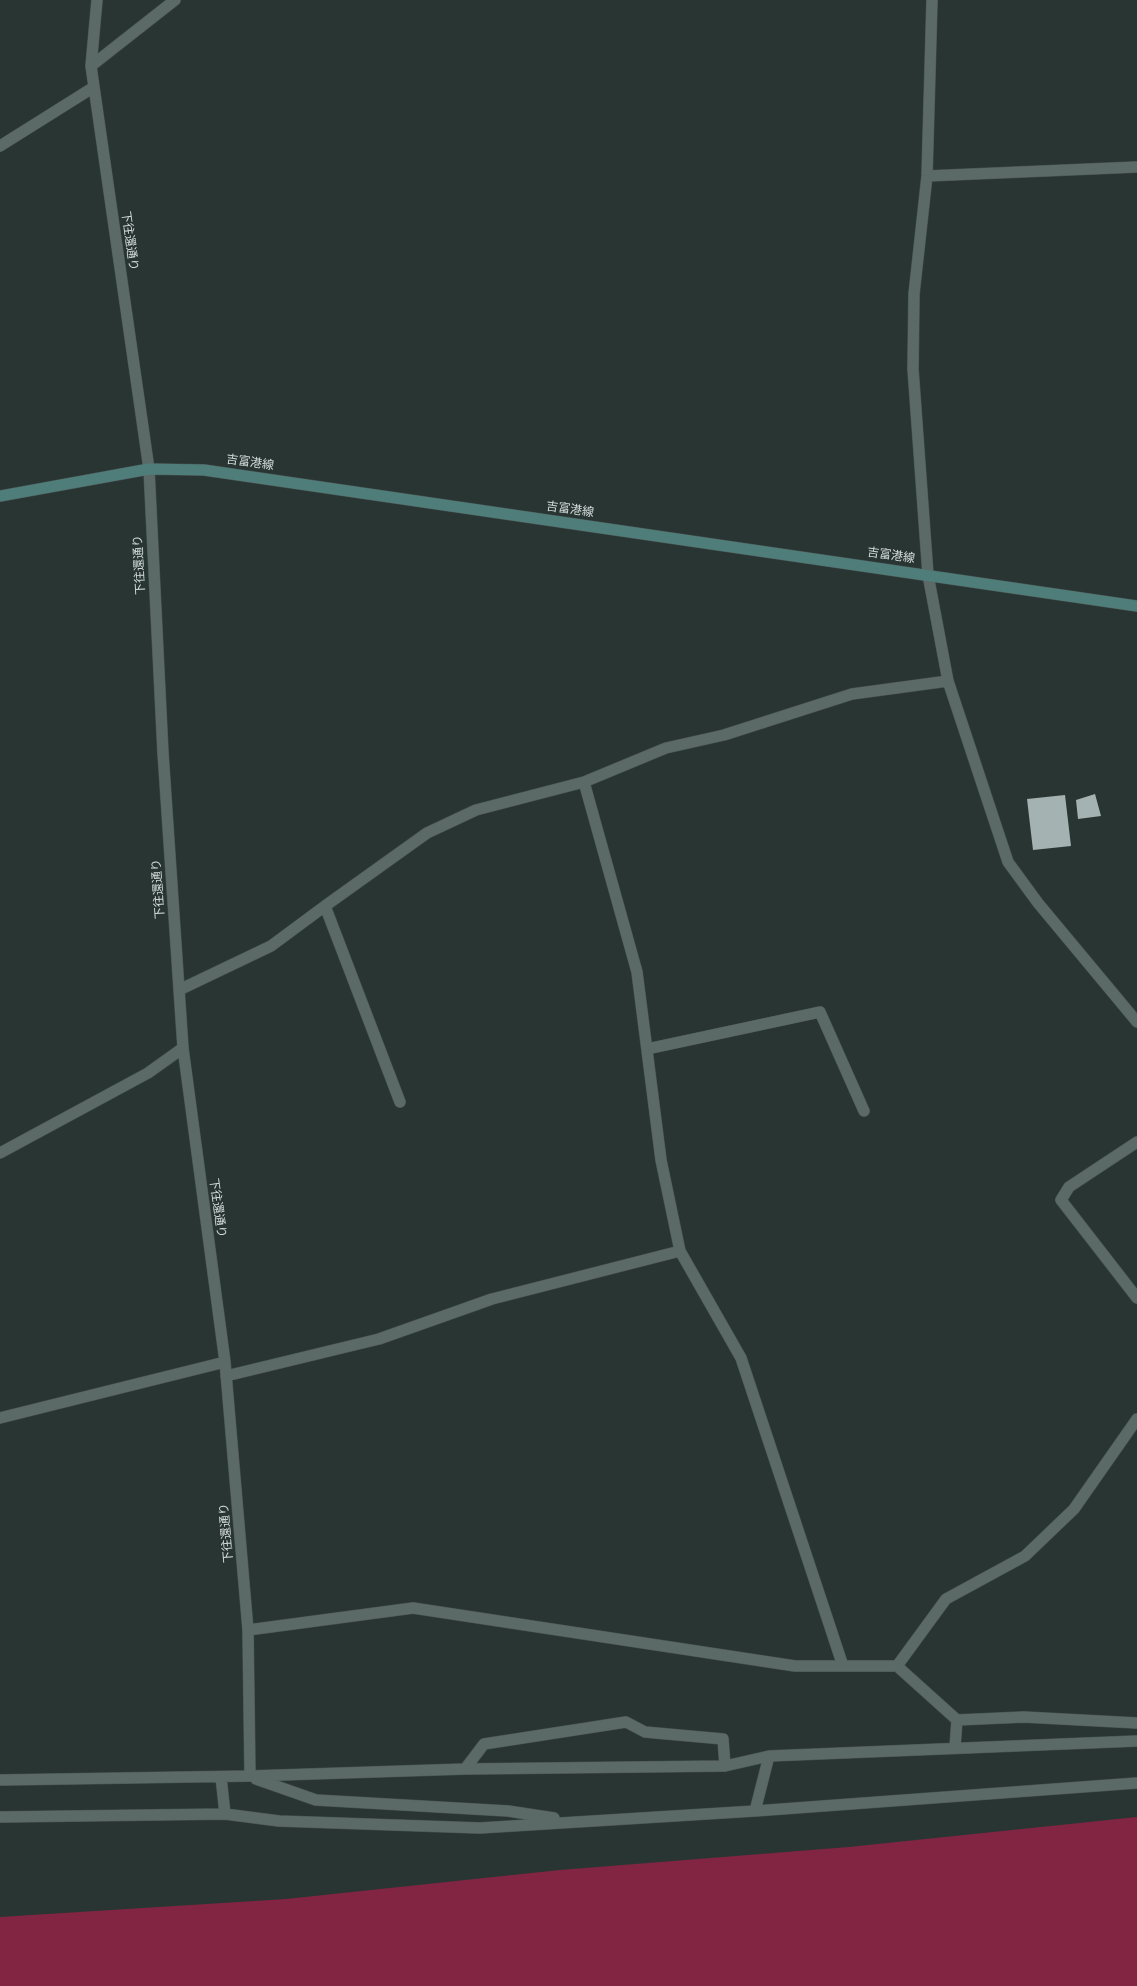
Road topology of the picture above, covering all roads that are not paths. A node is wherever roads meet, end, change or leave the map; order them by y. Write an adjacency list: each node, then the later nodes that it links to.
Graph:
1 (97, 0): 4 (street, 下往還通り)
2 (174, 0): 4 (street)
3 (932, 0): 8 (street)
4 (91, 66): 5 (street, 下往還通り)
5 (94, 87): 6 (street); 9 (street, 下往還通り)
6 (0, 146)
7 (1137, 167): 8 (street)
8 (927, 176): 11 (street)
9 (148, 469): 10 (main road, 吉富港線); 11 (main road, 吉富港線); 16 (street, 下往還通り)
10 (0, 496)
11 (928, 575): 12 (main road, 吉富港線); 13 (street)
12 (1137, 606)
13 (948, 681): 14 (street); 17 (street)
14 (584, 782): 15 (street); 19 (street)
15 (325, 906): 16 (street); 20 (street)
16 (179, 990): 18 (street, 下往還通り)
17 (1137, 1022)
18 (183, 1048): 23 (street); 26 (street, 下往還通り)
19 (647, 1049): 21 (street); 24 (street)
20 (400, 1102)
21 (864, 1110)
22 (1137, 1142): 25 (street)
23 (0, 1153)
24 (680, 1251): 27 (street); 31 (street)
25 (1137, 1298)
26 (225, 1362): 27 (street, 下往還通り); 28 (street)
27 (226, 1376): 30 (street, 下往還通り)
28 (0, 1418)
29 (1137, 1419): 32 (street)
30 (248, 1630): 31 (street); 40 (street, 下往還通り)
31 (843, 1666): 32 (street)
32 (897, 1666): 33 (street)
33 (956, 1720): 34 (street); 36 (street)
34 (1137, 1723)
35 (1137, 1741): 36 (street)
36 (955, 1747): 37 (street)
37 (769, 1756): 38 (street); 44 (street)
38 (725, 1766): 39 (street); 39 (street)
39 (465, 1769): 40 (street)
40 (250, 1776): 41 (street); 47 (street)
41 (221, 1777): 42 (street); 45 (street)
42 (0, 1780)
43 (1137, 1783): 44 (street)
44 (755, 1811): 47 (street)
45 (224, 1814): 46 (street); 47 (street)
46 (0, 1817)
47 (575, 1822)

